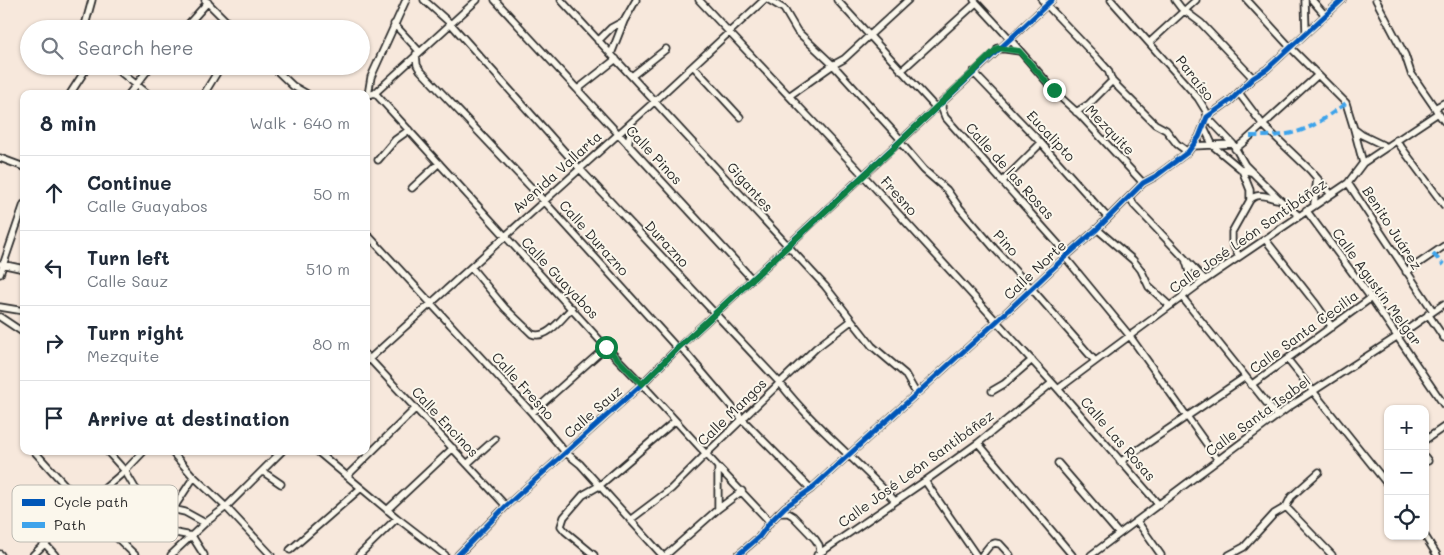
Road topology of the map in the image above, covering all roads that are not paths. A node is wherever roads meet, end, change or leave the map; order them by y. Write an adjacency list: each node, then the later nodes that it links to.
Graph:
1 (92, 0): 26 (street)
2 (406, 0): 30 (street)
3 (424, 0): 31 (street, Durazno)
4 (477, 0): 31 (street)
5 (495, 0): 61 (street, Calle Pinos)
6 (561, 0): 36 (street, Gigantes)
7 (636, 0): 29 (street)
8 (699, 0): 32 (street, Fresno)
9 (764, 0): 32 (street, Avenida Vallarta)
10 (769, 0): 46 (street, Pino)
11 (837, 0): 34 (street)
12 (908, 0): 34 (street)
13 (1111, 0): 37 (street, Paraíso)
14 (1175, 0): 24 (street)
15 (1196, 0): 24 (street)
16 (1247, 0): 38 (street)
17 (1305, 0): 33 (street)
18 (1312, 0): 25 (street)
19 (1342, 0): 25 (street)
20 (1376, 0): 76 (street)
21 (207, 1): 27 (street); 28 (street)
22 (975, 2): 35 (street, Mezquite); 49 (street)
23 (1047, 2): 35 (street, Calle Sauz); 59 (street)
24 (1185, 11): 37 (street); 58 (street)
25 (1325, 15): 33 (street)
26 (86, 20)
27 (191, 20)
28 (225, 20)
29 (624, 21): 36 (street); 43 (street)
30 (394, 24): 42 (street); 67 (street)
31 (451, 24): 42 (street); 102 (street, Durazno)
32 (729, 31): 47 (street, Avenida Vallarta); 71 (street, Fresno)
33 (1306, 33): 38 (street)
34 (870, 36): 46 (street); 49 (street)
35 (1010, 38): 39 (street, Calle Sauz); 41 (street, Mezquite)
36 (598, 40): 43 (street, Gigantes)
37 (1150, 42): 80 (street, Paraíso)
38 (1290, 47): 56 (street); 58 (street)
39 (998, 48): 41 (street); 50 (street, Calle Sauz)
40 (666, 49): 57 (street)
41 (1019, 51): 77 (street, Mezquite)
42 (418, 53): 45 (street); 48 (street, Calle Durazno)
43 (611, 54): 44 (street, Gigantes)
44 (616, 59): 57 (street, Gigantes); 61 (street)
45 (405, 65): 48 (street); 68 (street)
46 (833, 65): 71 (street); 89 (street, Pino)
47 (693, 66): 72 (street, Avenida Vallarta); 78 (street)
48 (420, 70): 115 (street, Calle Durazno)
49 (901, 72): 75 (street)
50 (973, 72): 73 (street, Calle Sauz); 90 (street, Eucalipto)
51 (82, 75): 62 (street)
52 (124, 75): 60 (street)
53 (144, 75): 60 (street)
54 (216, 75): 65 (street)
55 (281, 75): 66 (street)
56 (1318, 75): 83 (street); 85 (street)
57 (632, 76): 72 (street, Gigantes)
58 (1253, 78): 69 (street)
59 (1112, 81): 77 (street); 96 (street)
60 (136, 84): 63 (street); 64 (street)
61 (578, 89): 87 (street, Calle Pinos)
62 (73, 90)
63 (132, 90)
64 (143, 90)
65 (206, 90)
66 (300, 90)
67 (368, 90)
68 (375, 93): 70 (street); 86 (street, Calle Guayabos)
69 (1239, 93): 80 (street); 83 (street)
70 (370, 94)
71 (789, 96): 105 (street, Fresno)
72 (655, 101): 81 (street, Avenida Vallarta); 127 (street, Gigantes)
73 (942, 102): 75 (street, Calle Sauz); 79 (street)
74 (1444, 102): 76 (street, Calle José León Santibáñez)
75 (934, 110): 79 (street); 89 (street, Calle Sauz)
76 (1436, 111): 82 (street); 88 (street, Calle José León Santibáñez)
77 (1076, 112): 108 (street, Mezquite)
78 (740, 117)
79 (945, 117): 107 (street, Calle de las Rosas)
80 (1207, 117): 84 (street, Calle Norte); 94 (street, Paraíso)
81 (632, 122): 87 (street, Avenida Vallarta); 91 (street)
82 (1444, 122)
83 (1263, 125): 94 (street); 106 (street)
84 (1204, 127): 92 (street, Calle Norte); 93 (street)
85 (1354, 129): 95 (street); 100 (street)
86 (409, 130): 98 (street); 99 (street, Calle Guayabos)
87 (618, 135): 91 (street, Calle Pinos); 102 (street, Avenida Vallarta)
88 (1396, 140): 95 (street, Calle José León Santibáñez); 117 (street)
89 (901, 142): 105 (street, Calle Sauz); 138 (street, Pino)
90 (1041, 143): 107 (street); 121 (street, Eucalipto)
91 (628, 145): 136 (street, Calle Pinos)
92 (1193, 146): 93 (street); 96 (street, Calle Norte)
93 (1212, 146): 94 (street); 103 (street)
94 (1234, 146): 104 (street, Paraíso)
95 (1386, 146): 100 (street, Calle José León Santibáñez)
96 (1188, 152): 108 (street, Calle Norte)
97 (0, 158): 101 (street)
98 (378, 160)
99 (439, 163): 110 (street); 123 (street, Calle Guayabos)
100 (1363, 163): 109 (street, Calle José León Santibáñez)
101 (20, 166)
102 (580, 169): 115 (street, Avenida Vallarta); 148 (street, Durazno)
103 (1242, 170): 104 (street); 114 (street)
104 (1252, 172): 113 (street, Paraíso)
105 (864, 176): 127 (street, Calle Sauz); 151 (street, Fresno)
106 (1317, 178): 111 (street); 116 (street)
107 (1003, 181): 128 (street, Calle de las Rosas)
108 (1143, 183): 112 (street, Calle Norte)
109 (1348, 183): 111 (street, Calle José León Santibáñez); 134 (street, Benito Juárez)
110 (412, 188)
111 (1330, 193): 116 (street, Calle José León Santibáñez)
112 (1130, 197): 121 (street, Calle Norte); 130 (street)
113 (1279, 199): 114 (street); 120 (street, Paraíso)
114 (1250, 200): 129 (street)
115 (544, 201): 123 (street, Avenida Vallarta); 158 (street, Calle Durazno)
116 (1314, 204): 118 (street, Calle José León Santibáñez)
117 (1444, 204)
118 (1306, 210): 120 (street, Calle José León Santibáñez); 140 (street, Calle Agustín Melgar)
119 (20, 215): 131 (street)
120 (1298, 215): 125 (street, Calle José León Santibáñez)
121 (1108, 218): 122 (street, Calle Norte)
122 (1097, 229): 128 (street, Calle Norte); 143 (street)
123 (504, 236): 133 (street, Avenida Vallarta); 145 (street, Calle Guayabos)
124 (370, 237): 141 (street, Calle Fresno)
125 (1265, 239): 129 (street, Calle José León Santibáñez); 152 (street)
126 (1444, 246): 134 (street)
127 (788, 247): 136 (street, Calle Sauz); 150 (street, Gigantes)
128 (1065, 256): 138 (street, Calle Norte); 154 (street, Calle de las Rosas)
129 (1239, 257): 137 (street, Calle José León Santibáñez)
130 (1186, 262): 137 (street); 139 (street)
131 (2, 264): 132 (street); 135 (street)
132 (20, 268)
133 (471, 268): 141 (street, Avenida Vallarta); 145 (street)
134 (1406, 272): 147 (street, Benito Juárez)
135 (0, 274)
136 (752, 279): 148 (street, Calle Sauz)
137 (1205, 280): 139 (street, Calle José León Santibáñez)
138 (1032, 289): 151 (street, Calle Norte); 162 (street, Pino)
139 (1182, 297): 143 (street, Calle José León Santibáñez); 164 (street)
140 (1371, 298): 152 (street, Calle Santa Cecilia); 155 (street, Calle Agustín Melgar)
141 (431, 304): 159 (street, Avenida Vallarta); 175 (street, Calle Fresno)
142 (1444, 304): 147 (street, Calle Santa Isabel)
143 (1170, 306): 154 (street, Calle José León Santibáñez)
144 (0, 307): 146 (street)
145 (572, 308): 157 (street, Calle Guayabos)
146 (20, 310)
147 (1431, 313): 155 (street, Calle Santa Isabel); 156 (street, Benito Juárez)
148 (715, 314): 158 (street, Calle Sauz); 165 (street, Durazno)
149 (0, 317): 153 (street)
150 (851, 321): 165 (street, Calle Mangos); 172 (street, Gigantes)
151 (996, 322): 160 (street, Fresno); 172 (street, Calle Norte)
152 (1332, 327): 161 (street, Calle Santa Cecilia)
153 (20, 330)
154 (1130, 335): 162 (street, Calle José León Santibáñez); 177 (street, Calle de las Rosas)
155 (1398, 336): 171 (street, Calle Santa Isabel); 173 (street, Calle Agustín Melgar)
156 (1444, 338)
157 (606, 347): 167 (street, Calle Guayabos); 175 (street)
158 (679, 348): 167 (street, Calle Sauz); 178 (street, Calle Durazno)
159 (370, 356)
160 (1032, 360): 166 (street, Fresno); 170 (street)
161 (1288, 360): 168 (street, Calle Santa Cecilia); 171 (street)
162 (1094, 361): 169 (street, Calle José León Santibáñez)
163 (370, 362): 174 (street, Calle Encinos)
164 (1245, 377): 168 (street); 177 (street, Calle Santa Cecilia)
165 (780, 383): 178 (street, Calle Mangos); 195 (street, Durazno)
166 (1052, 383): 169 (street, Fresno); 183 (street, Calle José León Santibáñez)
167 (642, 384): 179 (street, Calle Guayabos); 185 (street, Calle Sauz)
168 (1252, 385): 176 (street)
169 (1058, 389): 198 (street, Calle Las Rosas)
170 (992, 391)
171 (1314, 391): 176 (street, Calle Santa Isabel); 206 (street)
172 (916, 393): 195 (street, Calle Norte)
173 (1444, 405)
174 (416, 408): 184 (street, Calle Encinos); 186 (street)
175 (532, 413): 185 (street, Calle Fresno)
176 (1277, 416): 196 (street, Calle Santa Isabel)
177 (1187, 417): 196 (street, Calle de las Rosas); 198 (street, Calle Santa Cecilia)
178 (743, 420): 187 (street, Calle Mangos); 214 (street, Calle Durazno)
179 (675, 421): 187 (street, Calle Guayabos); 212 (street)
180 (1444, 427): 181 (street)
181 (1429, 437)
182 (495, 439): 199 (street)
183 (978, 442): 207 (street, Calle José León Santibáñez); 257 (street)
184 (452, 448): 199 (street, Calle Encinos); 225 (street)
185 (565, 452): 212 (street, Calle Fresno); 220 (street, Calle Sauz)
186 (370, 453)
187 (706, 454): 200 (street, Calle Guayabos); 229 (street, Calle Mangos)
188 (38, 455): 209 (street)
189 (110, 455): 201 (street)
190 (140, 455): 201 (street)
191 (175, 455): 205 (street)
192 (278, 455): 202 (street)
193 (322, 455): 204 (street)
194 (368, 455): 204 (street)
195 (848, 455): 214 (street, Calle Norte); 218 (street, Durazno)
196 (1218, 460): 219 (street, Calle Santa Isabel)
197 (1058, 462): 234 (street)
198 (1120, 462): 219 (street, Calle Las Rosas)
199 (467, 464): 220 (street, Calle Encinos)
200 (718, 468): 215 (street, Calle Guayabos); 223 (street)
201 (125, 471): 210 (street); 211 (street)
202 (262, 471): 208 (street); 221 (street)
203 (1319, 472): 222 (street)
204 (347, 476): 213 (street)
205 (194, 477): 216 (street); 221 (street)
206 (1384, 480)
207 (925, 481): 218 (street, Calle José León Santibáñez); 254 (street)
208 (281, 484)
209 (65, 485)
210 (109, 485)
211 (133, 485)
212 (599, 486): 229 (street, Calle Fresno); 251 (street)
213 (361, 488): 225 (street); 239 (street)
214 (811, 489): 217 (street, Calle Norte)
215 (742, 491): 223 (street, Calle Fresno); 232 (street, Calle Guayabos)
216 (178, 501)
217 (794, 501): 226 (street, Calle Norte); 227 (street)
218 (895, 501): 241 (street, Calle José León Santibáñez)
219 (1159, 505): 230 (street, Calle Santa Isabel)
220 (506, 506): 250 (street, Calle Sauz)
221 (226, 507): 231 (street); 247 (street)
222 (1286, 507): 240 (street); 260 (street)
223 (718, 509): 252 (street, Calle Fresno)
224 (178, 510): 231 (street)
225 (386, 510): 228 (street)
226 (778, 513): 227 (street); 232 (street, Calle Norte)
227 (793, 516): 241 (street)
228 (397, 518): 248 (street); 249 (street)
229 (630, 520): 252 (street, Calle Fresno)
230 (1138, 521): 234 (street, Calle Santa Isabel); 259 (street)
231 (205, 522): 235 (street)
232 (770, 522): 253 (street, Calle Norte)
233 (178, 533): 235 (street)
234 (1119, 534): 258 (street, Calle Santa Isabel)
235 (192, 536): 245 (street); 246 (street)
236 (1428, 540): 262 (street)
237 (121, 542): 244 (street)
238 (46, 543): 242 (street); 243 (street)
239 (290, 550)
240 (1330, 553): 261 (street)
241 (819, 554)
242 (33, 555)
243 (55, 555)
244 (135, 555)
245 (171, 555)
246 (204, 555)
247 (271, 555)
248 (358, 555)
249 (445, 555)
250 (458, 555)
251 (594, 555)
252 (664, 555)
253 (738, 555)
254 (976, 555)
255 (982, 555): 256 (street)
256 (1010, 555)
257 (1072, 555)
258 (1091, 555)
259 (1161, 555)
260 (1229, 555)
261 (1322, 555)
262 (1437, 555)

